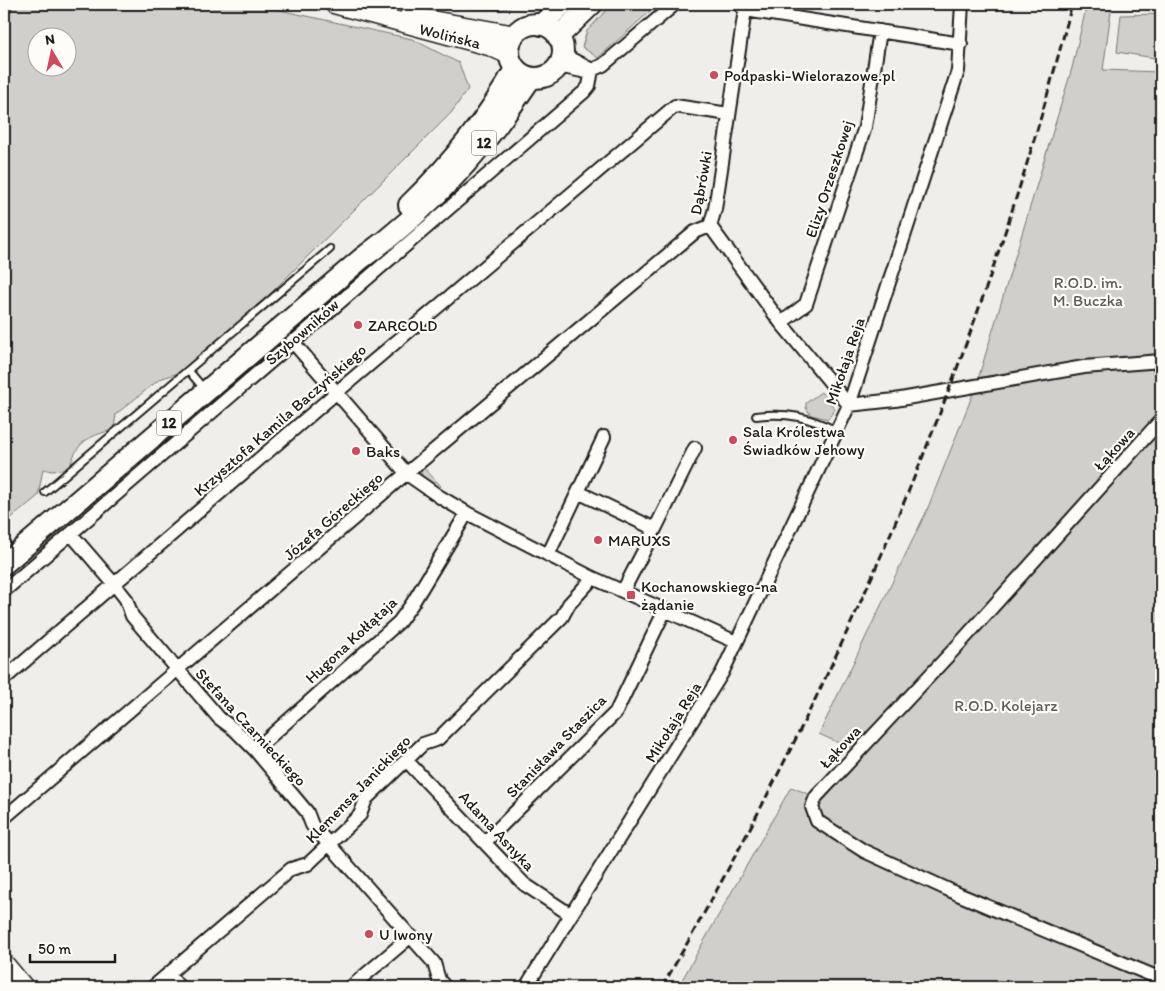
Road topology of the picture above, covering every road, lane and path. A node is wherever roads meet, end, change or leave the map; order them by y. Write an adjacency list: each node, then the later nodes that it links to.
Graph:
1 (334, 4): 6 (street, Wolińska)
2 (562, 4): 8 (main road)
3 (592, 4): 12 (main road)
4 (675, 4): 14 (street)
5 (962, 4): 11 (street, Mikołaja Reja)
6 (363, 7): 10 (street, Wolińska); 13 (street, Wolińska)
7 (742, 7): 9 (street); 15 (street, Dąbrówki)
8 (541, 25): 10 (main road); 12 (main road)
9 (880, 31): 11 (street); 18 (street, Elizy Orzeszkowej)
10 (515, 34): 13 (main road, 12)
11 (961, 44): 24 (street, Mikołaja Reja)
12 (559, 52): 13 (main road); 14 (street)
13 (519, 67): 22 (main road, Szybowników / 12)
14 (592, 70): 19 (street, Szybowników)
15 (729, 114): 16 (street, Dąbrówki); 23 (street, Krzysztofa Kamila Baczyńskiego)
16 (710, 226): 18 (street, Dąbrówki); 30 (street, Józefa Góreckiego)
17 (330, 249): 21 (lane)
18 (781, 323): 24 (street, Dąbrówki)
19 (292, 341): 23 (street); 35 (street, Szybowników)
20 (1161, 361): 24 (street)
21 (188, 370): 22 (lane); 31 (lane)
22 (206, 391): 37 (main road, Szybowników / 12)
23 (336, 392): 30 (street); 39 (street, Krzysztofa Kamila Baczyńskiego)
24 (849, 405): 27 (street, Mikołaja Reja)
25 (756, 416): 27 (lane)
26 (1161, 420): 55 (street, Łąkowa)
27 (837, 431): 43 (street, Mikołaja Reja)
28 (604, 437): 32 (street)
29 (695, 448): 34 (street)
30 (407, 474): 33 (street); 44 (street, Józefa Góreckiego)
31 (45, 492)
32 (578, 492): 34 (street); 36 (street)
33 (467, 513): 36 (street); 46 (street, Hugona Kołłątaja)
34 (655, 530): 41 (street)
35 (71, 534): 39 (street, Stefana Czarnieckiego); 40 (street, Szybowników)
36 (548, 555): 38 (street)
37 (4, 564)
38 (593, 578): 41 (street); 47 (street, Klemensa Janickiego)
39 (115, 585): 44 (street, Stefana Czarnieckiego); 45 (street, Krzysztofa Kamila Baczyńskiego)
40 (4, 591)
41 (623, 591): 42 (street)
42 (665, 610): 43 (street); 49 (street, Stanisława Staszica)
43 (736, 642): 51 (street, Mikołaja Reja)
44 (178, 670): 46 (street, Stefana Czarnieckiego); 48 (street, Józefa Góreckiego)
45 (4, 678)
46 (255, 750): 50 (street, Stefana Czarnieckiego)
47 (406, 760): 49 (street, Adama Asnyka); 50 (street, Klemensa Janickiego)
48 (4, 818)
49 (485, 842): 51 (street, Adama Asnyka)
50 (330, 845): 52 (street, Stefana Czarnieckiego); 54 (street, Klemensa Janickiego)
51 (571, 915): 61 (street, Mikołaja Reja)
52 (411, 936): 59 (street); 60 (street, Stefana Czarnieckiego)
53 (4, 963): 56 (street)
54 (168, 974): 57 (street, Klemensa Janickiego); 58 (street)
55 (1161, 979)
56 (24, 987)
57 (153, 987)
58 (179, 987)
59 (351, 987)
60 (445, 987)
61 (526, 987)

